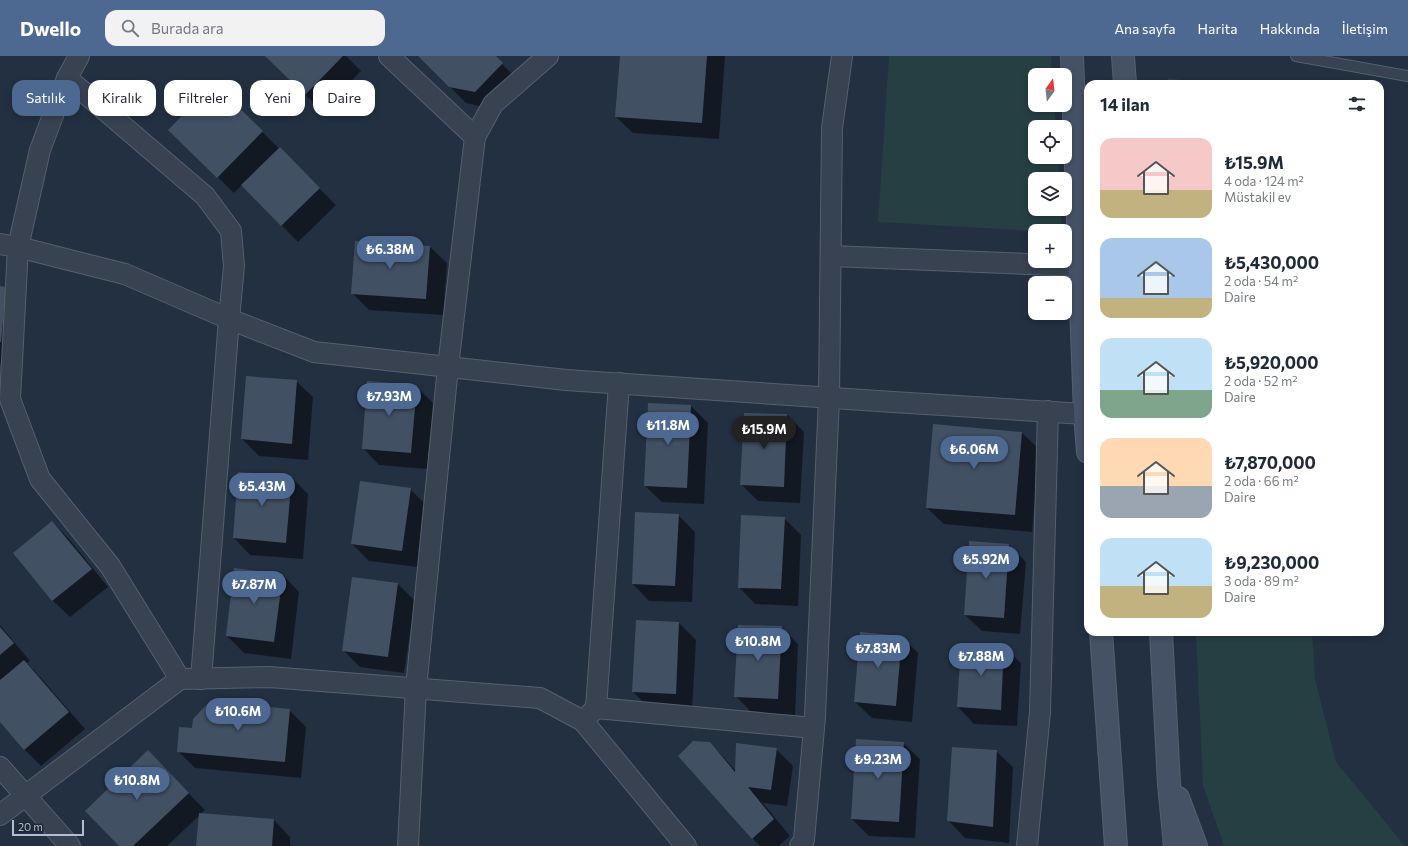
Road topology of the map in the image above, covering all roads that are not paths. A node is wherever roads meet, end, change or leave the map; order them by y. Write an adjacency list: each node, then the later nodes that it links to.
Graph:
1 (79, 56): 9 (street)
2 (389, 56): 11 (street)
3 (548, 56): 11 (street)
4 (842, 56): 13 (street)
5 (1072, 56): 14 (main road)
6 (1122, 56): 10 (main road)
7 (1296, 56): 8 (lane)
8 (1408, 76)
9 (67, 78): 12 (street); 15 (street)
10 (1125, 80)
11 (475, 137): 16 (street)
12 (9, 245): 15 (street); 24 (street)
13 (831, 256): 14 (street); 19 (street)
14 (1080, 266): 18 (main road)
15 (229, 319): 16 (street); 25 (street)
16 (448, 367): 17 (street); 26 (street)
17 (619, 383): 19 (street); 27 (street)
18 (1084, 384)
19 (829, 398): 20 (street); 28 (street)
20 (1048, 411): 21 (street); 37 (street)
21 (1084, 414)
22 (1101, 636): 38 (main road)
23 (1161, 636): 30 (main road)
24 (180, 679): 25 (street); 31 (street)
25 (200, 679): 26 (street)
26 (416, 688): 27 (street); 34 (street)
27 (589, 715): 28 (street); 35 (street)
28 (814, 728): 36 (street)
29 (0, 767): 31 (street)
30 (1168, 769): 39 (main road); 40 (main road)
31 (25, 795): 32 (street); 33 (street)
32 (0, 815)
33 (70, 846)
34 (408, 846)
35 (686, 846)
36 (800, 846)
37 (1026, 846)
38 (1116, 846)
39 (1175, 846)
40 (1196, 846)

